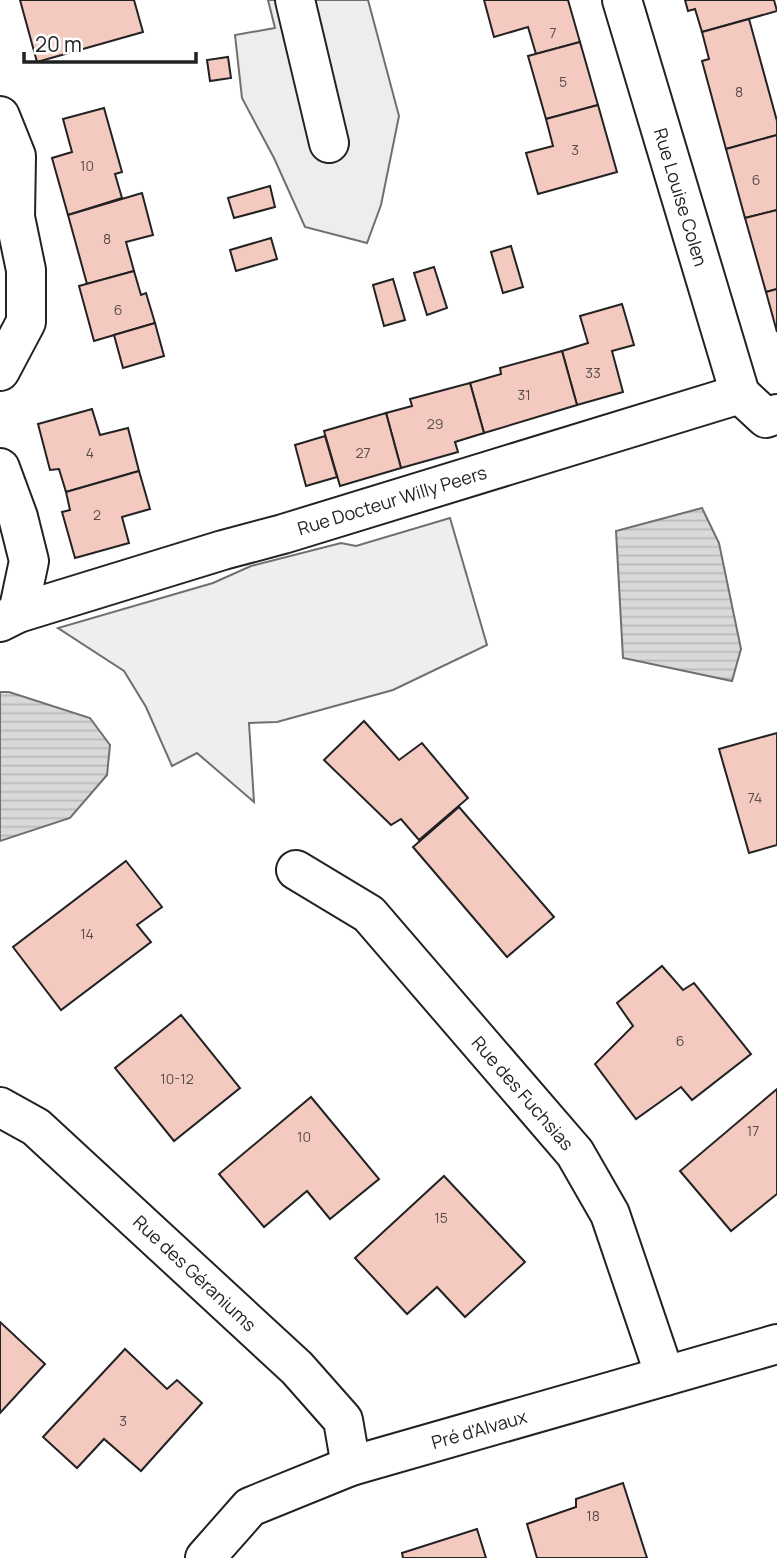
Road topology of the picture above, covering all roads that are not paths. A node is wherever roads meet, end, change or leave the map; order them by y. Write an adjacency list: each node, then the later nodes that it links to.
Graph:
1 (295, 0): 4 (street)
2 (622, 0): 6 (street, Rue Louise Colen)
3 (0, 116): 5 (street)
4 (329, 143)
5 (0, 371)
6 (740, 394): 7 (street); 9 (street, Rue Docteur Willy Peers)
7 (777, 414)
8 (0, 468): 9 (street)
9 (9, 618)
10 (296, 870): 13 (street, Rue des Fuchsias)
11 (0, 1107): 14 (street, Rue des Géraniums)
12 (777, 1344): 13 (street, Pré d'Alvaux)
13 (665, 1376): 14 (street, Pré d'Alvaux)
14 (351, 1466): 15 (street, Pré d'Alvaux)
15 (205, 1558)

